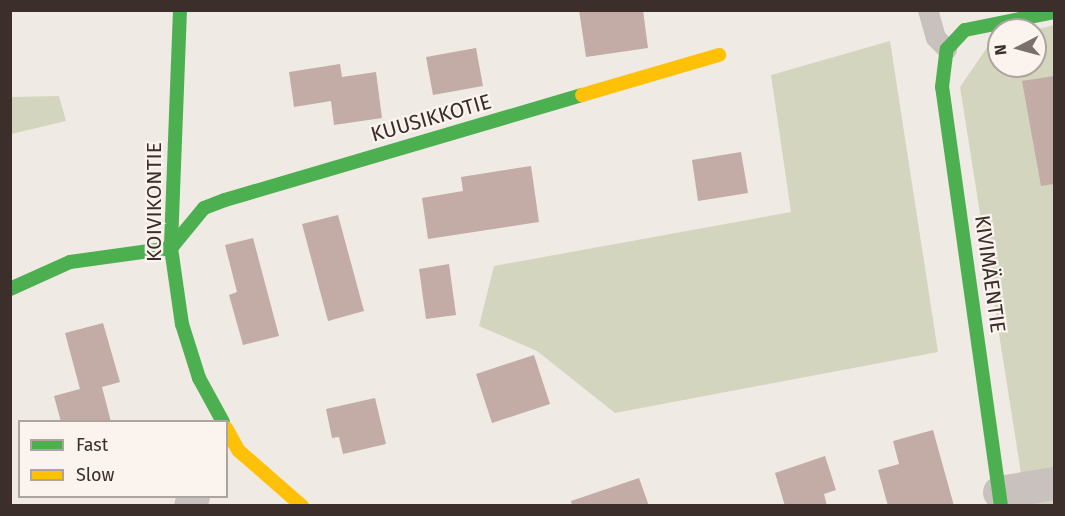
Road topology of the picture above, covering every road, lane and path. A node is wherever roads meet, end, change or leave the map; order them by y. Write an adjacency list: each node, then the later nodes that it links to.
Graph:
1 (180, 10): 6 (street, KOIVIKONTIE)
2 (928, 10): 4 (lane)
3 (1054, 12): 4 (street)
4 (947, 49): 11 (street, KIVIMÄENTIE)
5 (719, 55): 6 (street, KUUSIKKOTIE)
6 (171, 248): 7 (street); 8 (street, KOIVIKONTIE)
7 (10, 289)
8 (222, 420)
9 (231, 447): 12 (street)
10 (1054, 483): 11 (street)
11 (1000, 499)
12 (302, 506)

